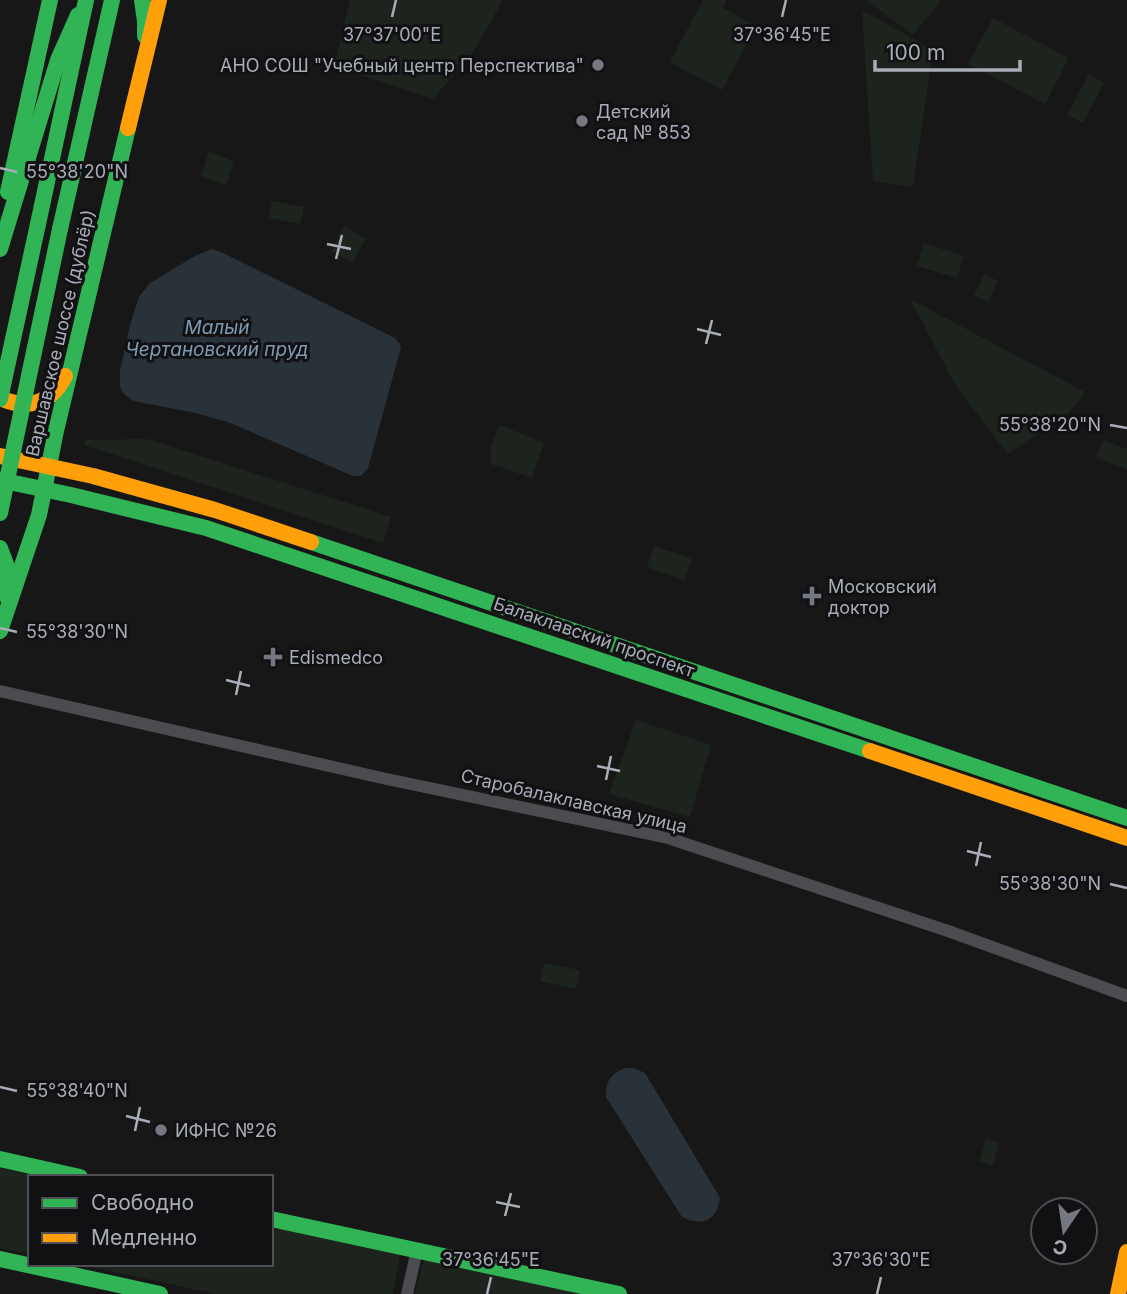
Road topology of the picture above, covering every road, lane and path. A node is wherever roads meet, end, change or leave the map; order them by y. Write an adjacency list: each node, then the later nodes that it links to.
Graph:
1 (50, 0): 7 (main road)
2 (85, 0): 8 (main road); 10 (main road, bridge)
3 (113, 0): 17 (main road, bridge)
4 (142, 0): 6 (main road)
5 (159, 0): 6 (main road, Варшавское шоссе (дублёр))
6 (144, 66): 9 (main road, Варшавское шоссе (дублёр))
7 (0, 228)
8 (0, 249)
9 (77, 344): 10 (main road); 12 (main road, Варшавское шоссе (дублёр))
10 (0, 399)
11 (0, 456): 12 (main road, Балаклавский проспект)
12 (49, 465): 14 (main road, Балаклавский проспект); 15 (main road, Варшавское шоссе (дублёр))
13 (0, 480): 15 (main road, Балаклавский проспект)
14 (124, 484): 16 (street); 19 (main road, Балаклавский проспект)
15 (44, 489): 16 (main road, Балаклавский проспект); 21 (main road, Варшавское шоссе (дублёр))
16 (116, 505): 20 (main road, Балаклавский проспект)
17 (0, 513)
18 (0, 548): 21 (main road)
19 (474, 597): 20 (street); 22 (main road, Балаклавский проспект)
20 (465, 614): 24 (main road, Балаклавский проспект)
21 (1, 628)
22 (704, 675): 24 (street); 25 (main road, Балаклавский проспект)
23 (0, 691): 29 (street, Старобалаклавская улица)
24 (697, 692): 28 (main road, Балаклавский проспект)
25 (1106, 811): 26 (main road); 27 (main road, Балаклавский проспект)
26 (1127, 813)
27 (1127, 818)
28 (1127, 841)
29 (1127, 996)
30 (0, 1159): 31 (main road)
31 (71, 1175)
32 (273, 1219): 33 (main road)
33 (417, 1250): 39 (street); 40 (main road)
34 (1127, 1252): 41 (main road)
35 (0, 1259): 36 (main road)
36 (28, 1265)
37 (32, 1266): 38 (main road)
38 (160, 1294)
39 (407, 1294)
40 (619, 1294)
41 (1118, 1294)

